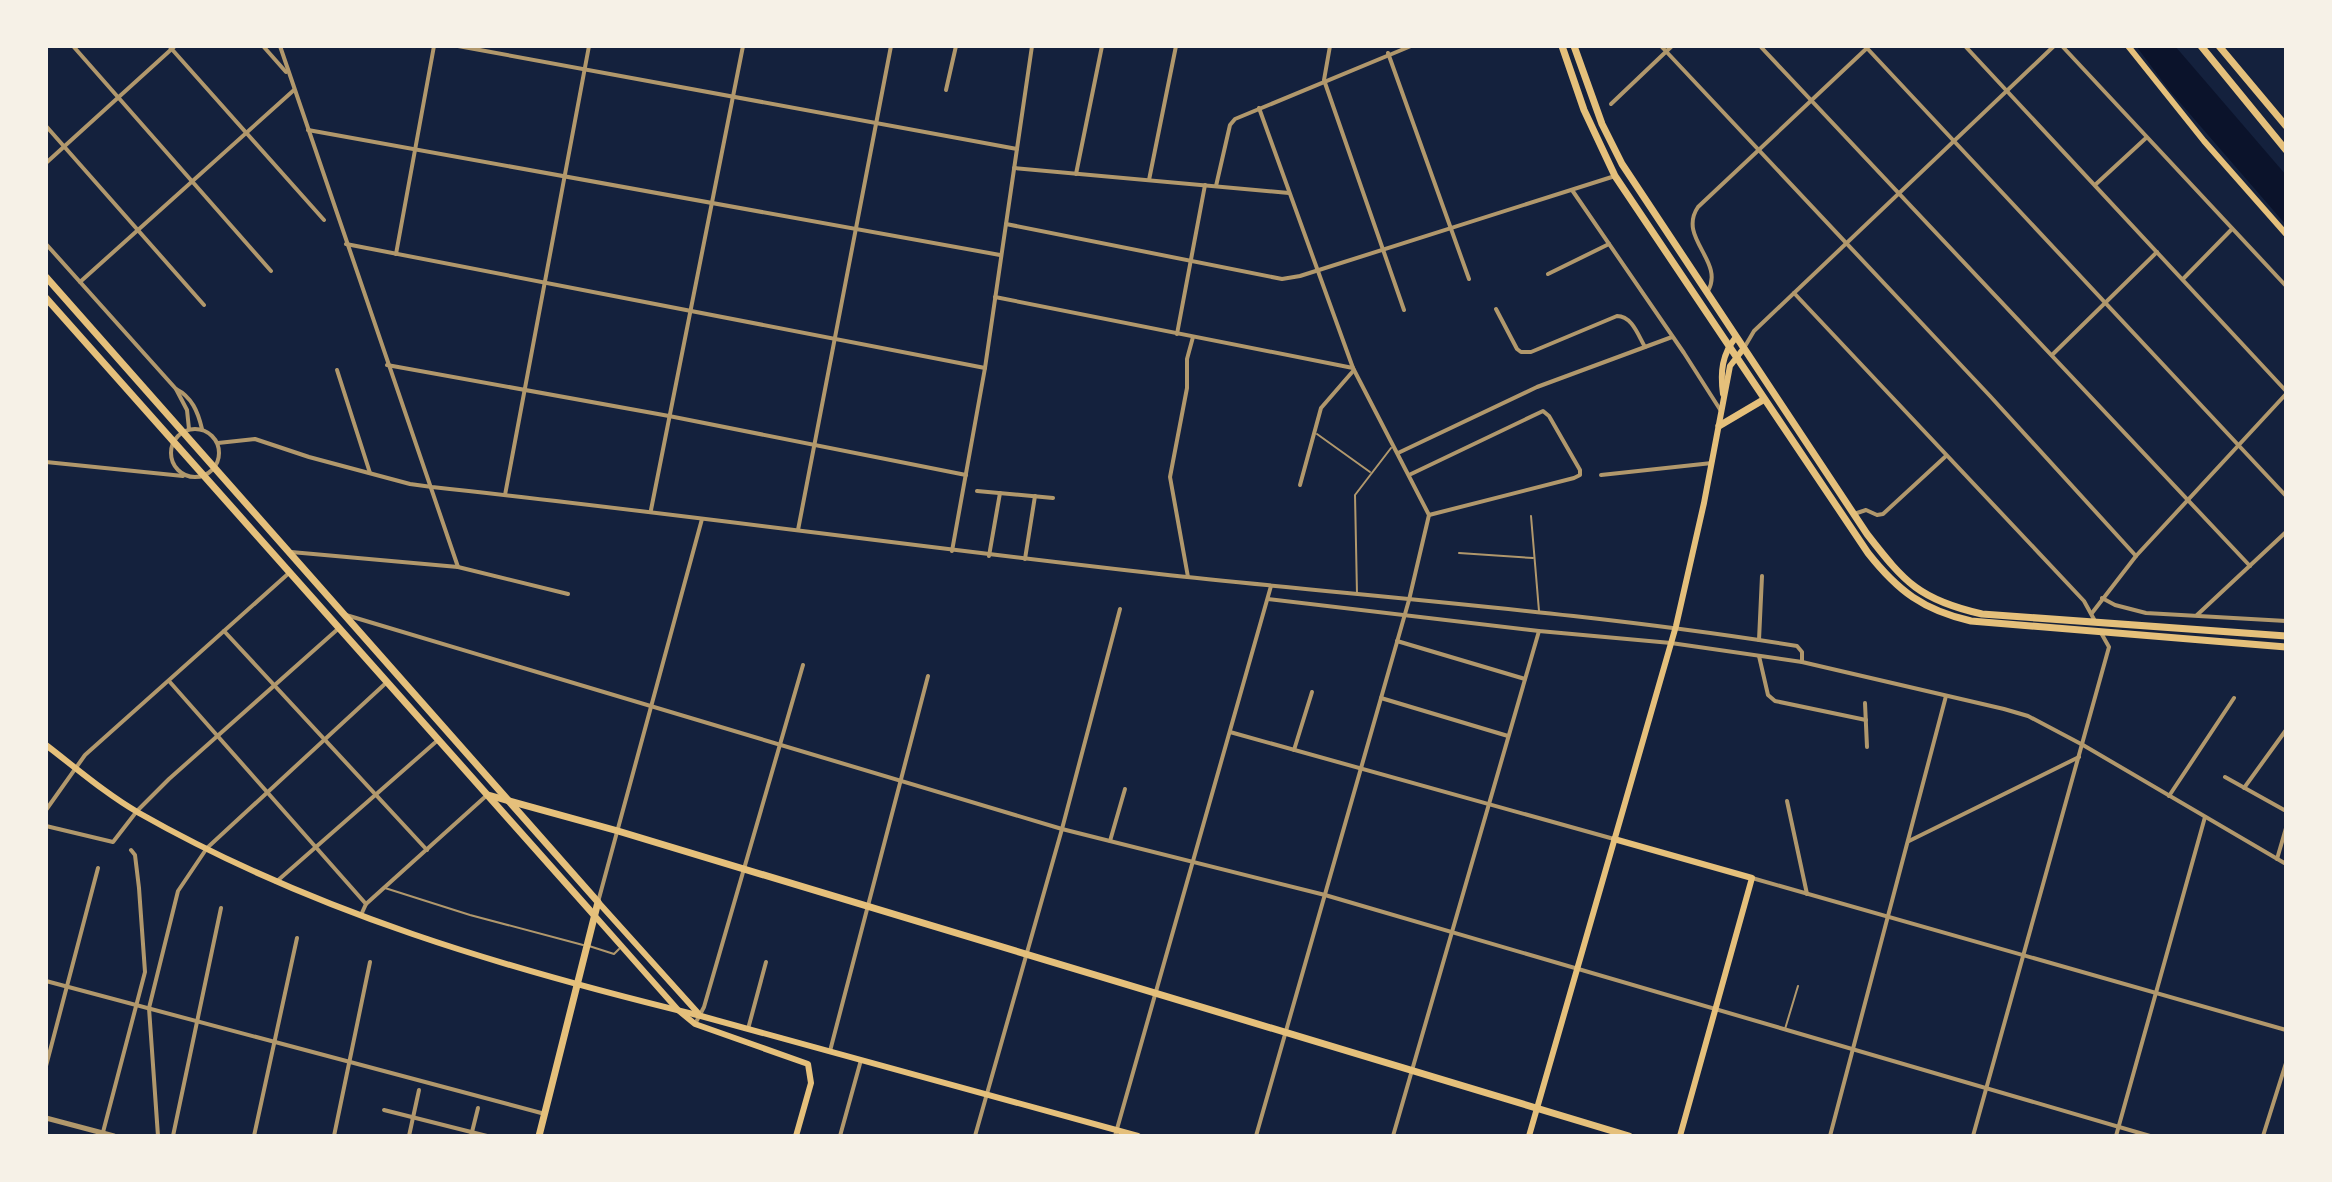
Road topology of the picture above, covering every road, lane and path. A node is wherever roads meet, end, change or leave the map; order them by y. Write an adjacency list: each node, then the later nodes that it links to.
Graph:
1 (73, 46): 37 (street)
2 (263, 46): 31 (street)
3 (280, 46): 31 (street)
4 (434, 46): 49 (street)
5 (458, 46): 30 (street)
6 (589, 46): 30 (street)
7 (743, 46): 36 (street)
8 (891, 46): 41 (street)
9 (956, 46): 34 (street)
10 (1032, 46): 50 (street)
11 (1102, 46): 55 (street)
12 (1176, 46): 58 (street)
13 (1330, 46): 32 (street)
14 (1411, 46): 29 (street)
15 (1562, 46): 57 (main road)
16 (1574, 46): 92 (main road)
17 (1661, 46): 28 (street)
18 (1672, 46): 28 (street)
19 (1760, 46): 38 (street)
20 (1965, 46): 35 (street)
21 (2054, 46): 35 (street)
22 (2062, 46): 46 (street)
23 (2128, 46): 73 (main road)
24 (2201, 46): 52 (main road)
25 (2219, 46): 43 (main road)
26 (172, 47): 37 (street); 45 (street)
27 (1867, 47): 38 (street); 47 (street)
28 (1666, 51): 39 (street); 51 (street)
29 (1388, 53): 32 (street); 69 (street)
30 (584, 69): 36 (street); 56 (street)
31 (287, 73): 33 (street)
32 (1324, 80): 40 (street); 78 (street)
33 (294, 90): 44 (street); 45 (street)
34 (946, 90)
35 (2007, 91): 47 (street); 61 (street)
36 (733, 97): 41 (street); 66 (street)
37 (119, 98): 48 (street); 59 (street)
38 (1811, 100): 51 (street); 65 (street)
39 (1611, 104)
40 (1259, 108): 62 (street); 64 (street)
41 (876, 123): 50 (street); 70 (street)
42 (46, 126): 48 (street)
43 (2286, 126)
44 (308, 130): 49 (street); 76 (street)
45 (247, 133): 59 (street); 67 (street)
46 (2146, 138): 61 (street); 71 (street)
47 (1954, 141): 65 (street); 96 (street)
48 (65, 147): 53 (street); 72 (street)
49 (415, 149): 56 (street); 80 (street)
50 (1017, 149): 54 (street)
51 (1759, 150): 74 (street); 92 (street)
52 (2286, 150)
53 (46, 163)
54 (1014, 168): 55 (street); 68 (street)
55 (1076, 174): 58 (street)
56 (565, 176): 66 (street); 90 (street)
57 (1615, 176): 63 (street); 108 (main road)
58 (1149, 180): 60 (street)
59 (192, 181): 72 (street); 83 (street)
60 (1205, 185): 62 (street); 82 (street)
61 (2095, 185): 79 (street)
62 (1216, 186): 64 (street)
63 (1572, 190): 69 (street); 77 (street)
64 (1289, 193): 84 (street)
65 (1899, 193): 74 (street); 110 (street)
66 (712, 203): 70 (street); 99 (street)
67 (324, 220)
68 (1006, 224): 81 (street); 82 (street)
69 (1451, 228): 78 (street); 87 (street)
70 (856, 229): 81 (street); 106 (street)
71 (2232, 229): 88 (street); 91 (street)
72 (138, 230): 89 (street); 97 (street)
73 (2286, 234)
74 (1847, 243): 93 (street); 166 (street)
75 (46, 244): 89 (street)
76 (346, 244): 80 (street); 112 (street)
77 (1609, 244): 85 (street); 104 (street)
78 (1383, 250): 84 (street); 100 (street)
79 (2157, 252): 88 (street); 96 (street)
80 (396, 254): 90 (street)
81 (1000, 255): 94 (street)
82 (1191, 262): 84 (street); 102 (street)
83 (271, 271)
84 (1317, 271): 114 (street)
85 (1548, 274)
86 (46, 277): 125 (main road)
87 (1469, 279)
88 (2182, 279): 118 (street)
89 (80, 282): 116 (street)
90 (545, 282): 99 (street); 117 (street)
91 (2286, 286)
92 (1706, 293): 105 (main road)
93 (1794, 293): 101 (street); 133 (street)
94 (995, 297): 102 (street); 113 (street)
95 (46, 298): 127 (main road)
96 (2106, 303): 110 (street); 131 (street)
97 (204, 305)
98 (1496, 309): 107 (street)
99 (690, 310): 106 (street); 122 (street)
100 (1404, 310)
101 (1754, 331): 105 (street); 109 (street)
102 (1177, 334): 103 (street)
103 (1193, 337): 114 (street); 173 (street)
104 (1672, 337): 107 (street); 121 (street)
105 (1736, 337): 108 (main road); 109 (main road)
106 (835, 338): 113 (street); 129 (street)
107 (1645, 347): 132 (street)
108 (1728, 347): 111 (main road); 119 (main road)
109 (1744, 348): 111 (main road); 156 (main road)
110 (2052, 355): 154 (street)
111 (1735, 357): 119 (main road); 120 (main road)
112 (387, 365): 117 (street); 147 (street)
113 (985, 368): 142 (street)
114 (1354, 369): 126 (street); 130 (street)
115 (337, 370): 138 (street)
116 (176, 389): 124 (street); 125 (street)
117 (525, 390): 122 (street); 150 (street)
118 (2286, 392): 131 (street)
119 (1723, 394): 121 (main road)
120 (1763, 400): 123 (main road); 191 (main road)
121 (1721, 411): 123 (main road)
122 (669, 416): 129 (street); 155 (street)
123 (1719, 426): 135 (main road)
124 (202, 429): 125 (street); 128 (street)
125 (185, 430): 127 (street); 137 (main road)
126 (1314, 432): 139 (lane); 146 (street)
127 (174, 441): 136 (street); 141 (main road)
128 (218, 443): 137 (street); 138 (street)
129 (815, 445): 142 (street); 160 (street)
130 (1394, 445): 132 (street); 139 (lane)
131 (2238, 445): 152 (street); 154 (street)
132 (1398, 453): 143 (street)
133 (1946, 456): 156 (street); 185 (street)
134 (46, 462): 140 (street)
135 (1712, 463): 144 (street); 187 (main road)
136 (174, 465): 140 (street); 145 (street)
137 (215, 469): 141 (street); 163 (main road)
138 (370, 473): 147 (street)
139 (1371, 473): 176 (lane)
140 (165, 474): 145 (street)
141 (205, 475): 145 (street); 171 (main road)
142 (966, 475): 162 (street)
143 (1409, 475): 157 (street); 157 (street)
144 (1601, 475)
145 (188, 476)
146 (1300, 485)
147 (432, 487): 150 (street); 170 (street)
148 (977, 491): 149 (street)
149 (1000, 493): 151 (street); 165 (street)
150 (505, 495): 155 (street)
151 (1035, 496): 153 (street); 168 (street)
152 (2286, 496)
153 (1053, 498)
154 (2188, 500): 166 (street); 169 (street)
155 (651, 510): 159 (street)
156 (1854, 514): 185 (main road)
157 (1429, 515): 179 (street)
158 (1531, 516): 167 (lane)
159 (702, 519): 160 (street); 210 (street)
160 (798, 530): 162 (street)
161 (2286, 533): 169 (street)
162 (952, 551): 165 (street)
163 (288, 552): 170 (street); 182 (main road)
164 (1459, 553): 167 (lane)
165 (989, 556): 168 (street)
166 (2136, 556): 177 (street)
167 (1535, 558): 181 (lane)
168 (1025, 559): 173 (street)
169 (2250, 566): 184 (street)
170 (458, 567): 175 (street)
171 (291, 571): 188 (main road); 189 (street)
172 (1762, 576): 193 (street)
173 (1188, 577): 174 (street)
174 (1271, 586): 176 (street); 178 (street)
175 (568, 594)
176 (1357, 595): 179 (street)
177 (2102, 598): 184 (street); 185 (street)
178 (1268, 599): 183 (street); 213 (street)
179 (1409, 600): 181 (street); 183 (street)
180 (1120, 609): 243 (street)
181 (1539, 613): 187 (street)
182 (343, 614): 210 (street); 234 (main road)
183 (1404, 615): 190 (street); 194 (street)
184 (2197, 615): 186 (street)
185 (2093, 618): 191 (street); 192 (main road)
186 (2286, 621)
187 (1676, 626): 193 (street); 195 (main road)
188 (339, 627): 203 (main road); 204 (street)
189 (224, 631): 202 (street); 204 (street)
190 (1539, 631): 195 (street); 201 (street)
191 (2101, 632): 196 (main road); 220 (street)
192 (2286, 636)
193 (1759, 640): 198 (street)
194 (1397, 641): 201 (street); 207 (street)
195 (1671, 643): 197 (street); 245 (main road)
196 (2286, 647)
197 (1759, 656): 198 (street); 211 (street)
198 (1802, 662): 206 (street)
199 (803, 665): 219 (street)
200 (928, 676): 227 (street)
201 (1525, 679): 215 (street)
202 (169, 680): 214 (street); 224 (street)
203 (388, 681): 216 (main road); 217 (street)
204 (274, 686): 214 (street); 217 (street)
205 (1312, 692): 222 (street)
206 (1946, 696): 220 (street); 247 (street)
207 (1381, 698): 215 (street); 225 (street)
208 (2234, 698): 233 (street)
209 (1865, 703): 211 (street)
210 (651, 706): 219 (street); 244 (street)
211 (1866, 720): 221 (street)
212 (2286, 730): 228 (street)
213 (1230, 732): 222 (street); 253 (street)
214 (217, 736): 230 (street); 238 (street)
215 (1508, 736): 236 (street)
216 (439, 738): 231 (street); 232 (main road)
217 (323, 740): 230 (street); 231 (street)
218 (46, 745): 224 (main road)
219 (779, 745): 227 (street); 256 (street)
220 (2083, 745): 223 (street); 233 (street)
221 (1867, 747)
222 (1294, 750): 225 (street)
223 (2079, 757): 247 (street); 275 (street)
224 (75, 767): 237 (street); 238 (main road)
225 (1361, 769): 236 (street); 262 (street)
226 (2225, 777): 228 (street)
227 (900, 781): 243 (street); 265 (street)
228 (2244, 788): 239 (street)
229 (1125, 789): 246 (street)
230 (267, 792): 248 (street); 249 (street)
231 (375, 795): 248 (street); 251 (street)
232 (488, 795): 234 (main road); 251 (street); 259 (main road)
233 (2169, 796): 240 (street)
234 (507, 799): 244 (main road); 263 (main road)
235 (1787, 801): 261 (street)
236 (1489, 804): 245 (street); 270 (street)
237 (46, 810)
238 (137, 811): 241 (street); 249 (main road)
239 (2286, 811)
240 (2205, 817): 252 (street); 284 (street)
241 (46, 826)
242 (2286, 828): 252 (street)
243 (1062, 829): 246 (street); 274 (street)
244 (618, 831): 256 (main road); 263 (street)
245 (1614, 839): 257 (main road); 278 (main road)
246 (1110, 841): 253 (street)
247 (1908, 842): 269 (street)
248 (315, 846): 258 (street); 264 (street)
249 (207, 848): 258 (main road); 286 (street)
250 (131, 850): 285 (street)
251 (427, 850): 260 (street)
252 (2277, 859): 254 (street)
253 (1193, 861): 262 (street); 283 (street)
254 (2286, 864)
255 (98, 868): 281 (street)
256 (743, 871): 265 (main road); 289 (street)
257 (1752, 878): 261 (street); 287 (main road)
258 (275, 883): 267 (main road)
259 (569, 884): 268 (main road); 272 (main road)
260 (384, 888): 264 (street); 272 (lane)
261 (1807, 894): 269 (street)
262 (1325, 895): 270 (street); 295 (street)
263 (598, 902): 268 (main road); 289 (main road)
264 (366, 904): 267 (street)
265 (867, 907): 274 (main road); 298 (street)
266 (221, 908): 290 (street)
267 (361, 915): 280 (main road)
268 (594, 915): 272 (main road); 273 (main road)
269 (1888, 917): 275 (street); 297 (street)
270 (1452, 932): 278 (street); 303 (street)
271 (297, 938): 296 (street)
272 (587, 942): 273 (lane); 280 (main road)
273 (622, 947): 288 (main road)
274 (1026, 954): 283 (main road); 306 (street)
275 (2024, 956): 284 (street); 304 (street)
276 (370, 962): 300 (street)
277 (766, 962): 292 (street)
278 (1577, 969): 287 (street); 308 (main road)
279 (46, 981): 281 (street)
280 (577, 984): 288 (main road); 310 (main road)
281 (67, 986): 285 (street); 302 (street)
282 (1798, 986): 293 (lane)
283 (1155, 993): 295 (main road); 314 (street)
284 (2155, 993): 294 (street); 313 (street)
285 (137, 1005): 286 (street); 315 (street)
286 (149, 1008): 290 (street); 318 (street)
287 (1715, 1009): 293 (street); 333 (main road)
288 (678, 1010): 289 (main road); 291 (main road)
289 (701, 1016): 291 (street); 292 (main road)
290 (197, 1021): 296 (street); 319 (street)
291 (695, 1024): 325 (main road)
292 (748, 1029): 298 (main road)
293 (1785, 1030): 297 (street)
294 (2286, 1030)
295 (1286, 1032): 303 (main road); 329 (street)
296 (274, 1042): 300 (street); 320 (street)
297 (1853, 1050): 304 (street); 334 (street)
298 (830, 1051): 299 (main road)
299 (861, 1060): 306 (main road); 326 (street)
300 (349, 1062): 310 (street); 321 (street)
301 (2286, 1063): 338 (street)
302 (46, 1066)
303 (1412, 1070): 308 (main road); 330 (street)
304 (1986, 1089): 313 (street); 335 (street)
305 (419, 1090): 311 (street)
306 (987, 1095): 314 (main road); 327 (street)
307 (478, 1108): 316 (street)
308 (1537, 1108): 331 (main road); 332 (main road)
309 (384, 1110): 311 (street)
310 (545, 1114): 324 (main road)
311 (413, 1117): 316 (street); 322 (street)
312 (46, 1118): 315 (street)
313 (2118, 1127): 336 (street); 337 (street)
314 (1116, 1133): 328 (main road)
315 (102, 1134): 317 (street)
316 (471, 1134): 323 (street)
317 (114, 1136)
318 (158, 1136)
319 (173, 1136)
320 (254, 1136)
321 (334, 1136)
322 (409, 1136)
323 (487, 1136)
324 (539, 1136)
325 (796, 1136)
326 (840, 1136)
327 (975, 1136)
328 (1138, 1136)
329 (1256, 1136)
330 (1393, 1136)
331 (1529, 1136)
332 (1629, 1136)
333 (1680, 1136)
334 (1830, 1136)
335 (1973, 1136)
336 (2116, 1136)
337 (2150, 1136)
338 (2263, 1136)

